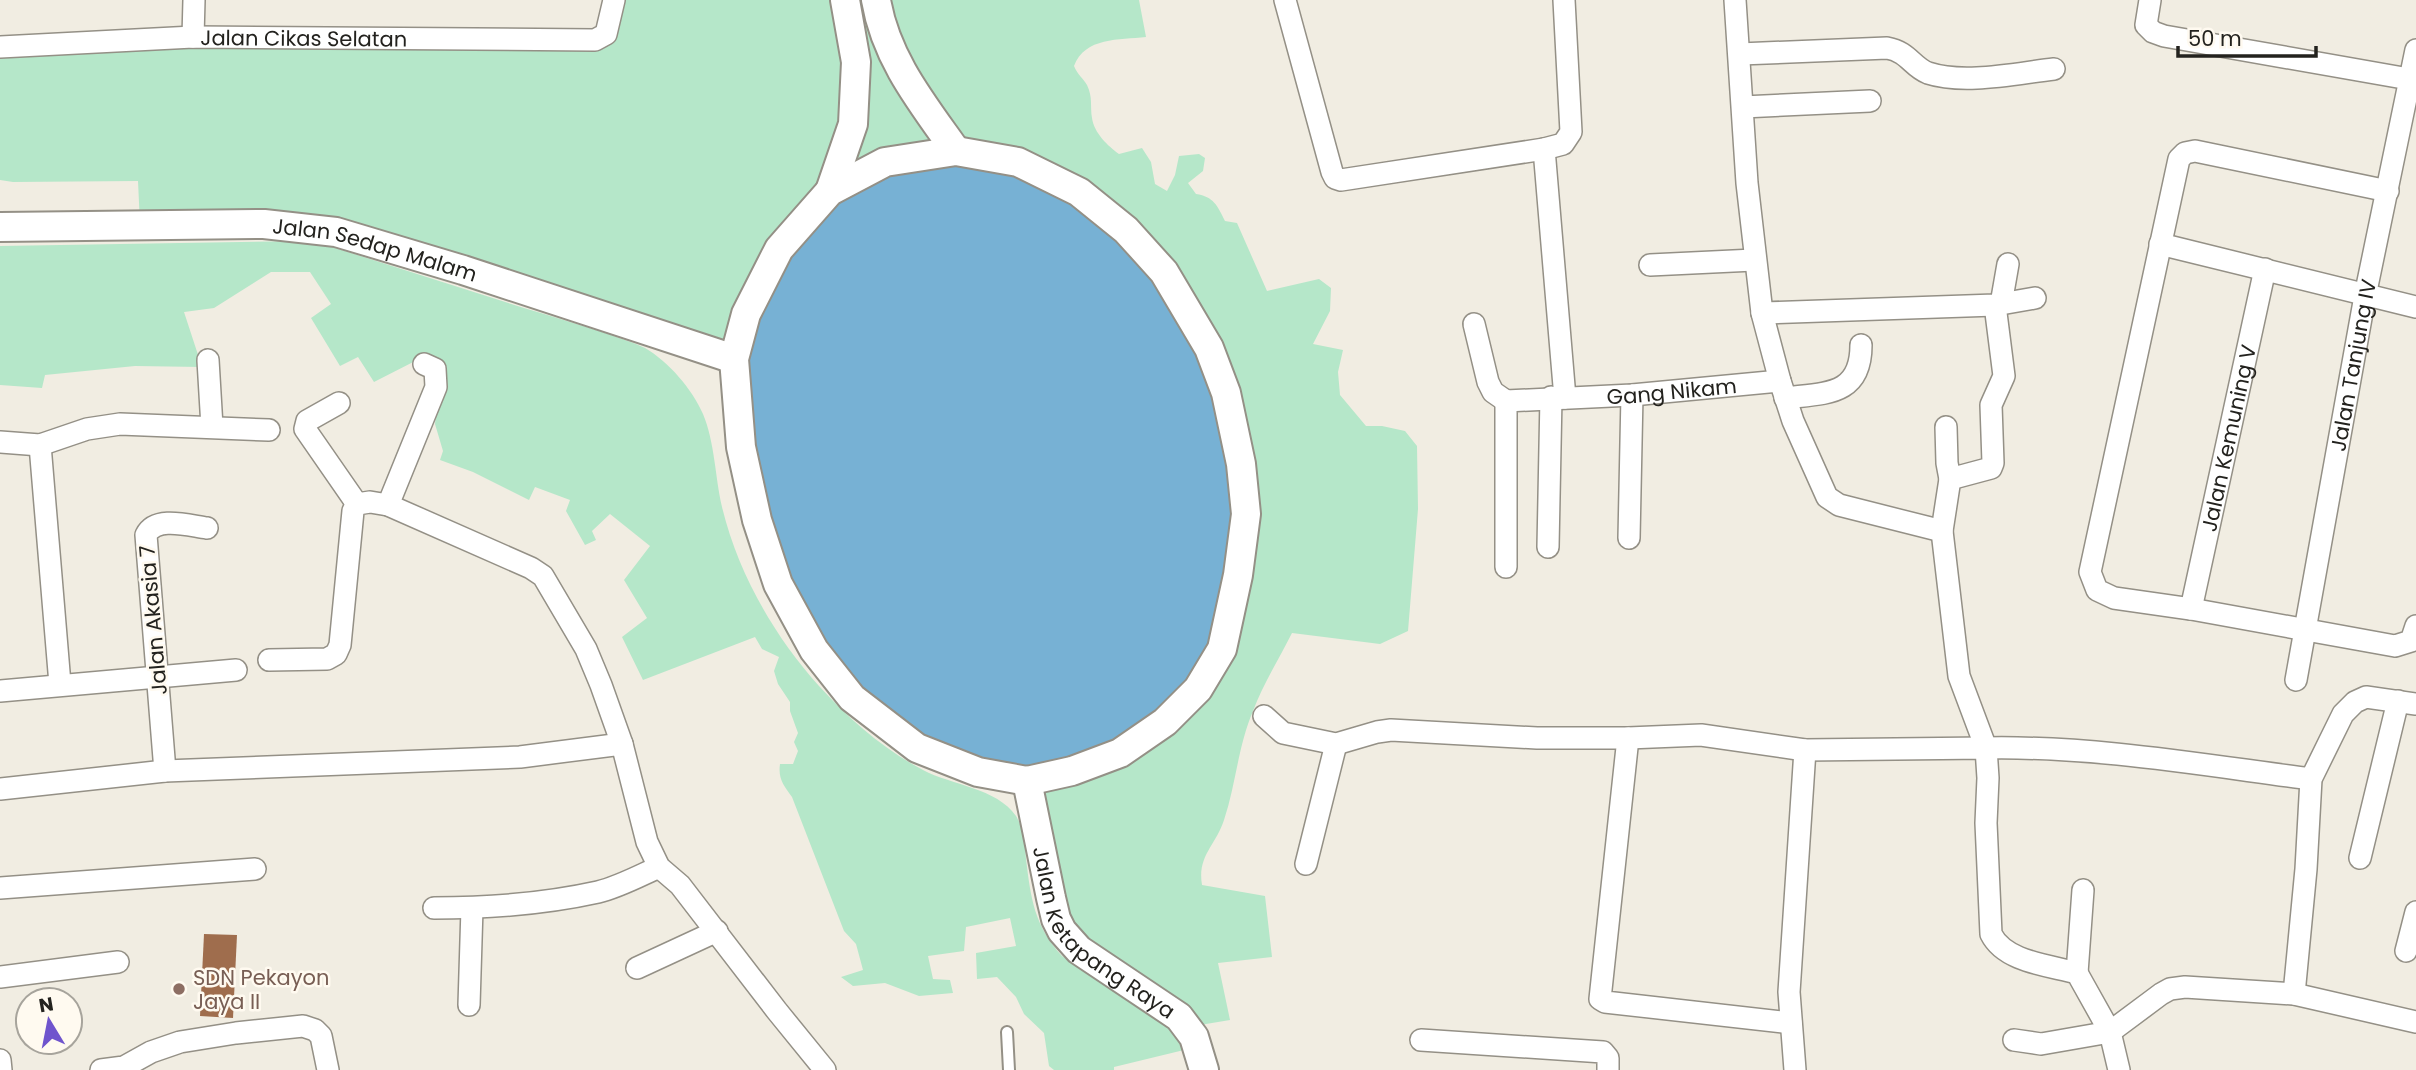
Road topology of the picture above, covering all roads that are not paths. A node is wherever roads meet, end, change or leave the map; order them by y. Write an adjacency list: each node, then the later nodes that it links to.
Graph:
1 (194, 0): 9 (street)
2 (614, 0): 9 (street, Jalan Cikas Selatan)
3 (845, 0): 19 (street)
4 (876, 0): 18 (street)
5 (1285, 0): 17 (street)
6 (1564, 0): 17 (street)
7 (1735, 0): 12 (street)
8 (2150, 0): 14 (street)
9 (193, 37): 10 (street, Jalan Cikas Selatan)
10 (0, 47)
11 (2416, 50): 14 (street, Jalan Tanjung IV)
12 (1740, 54): 13 (street); 16 (street)
13 (2054, 69)
14 (2409, 79): 20 (street, Jalan Tanjung IV)
15 (1870, 101): 16 (street)
16 (1743, 107): 23 (street)
17 (1544, 149): 39 (street)
18 (956, 150): 19 (street); 73 (street)
19 (830, 191): 34 (street)
20 (2388, 191): 22 (street); 27 (street, Jalan Tanjung IV)
21 (0, 227): 34 (street, Jalan Sedap Malam)
22 (2160, 243): 26 (street); 55 (street)
23 (1754, 260): 25 (street); 31 (street)
24 (2008, 264): 29 (street)
25 (1650, 265)
26 (2265, 269): 27 (street); 55 (street, Jalan Kemuning V)
27 (2365, 296): 30 (street); 57 (street, Jalan Tanjung IV)
28 (2035, 298): 29 (street)
29 (1998, 304): 31 (street); 47 (street)
30 (2416, 307)
31 (1762, 313): 37 (street)
32 (1474, 324): 40 (street)
33 (1861, 345): 37 (street, Gang Nikam)
34 (734, 359): 73 (street)
35 (208, 360): 42 (street)
36 (424, 364): 49 (street)
37 (1782, 389): 38 (street, Gang Nikam); 51 (street)
38 (1632, 395): 39 (street, Gang Nikam); 52 (street)
39 (1558, 397): 40 (street, Gang Nikam); 53 (street)
40 (1506, 401): 54 (street)
41 (340, 403): 48 (street)
42 (212, 427): 44 (street); 46 (street)
43 (1946, 427): 47 (street)
44 (269, 430)
45 (0, 442): 46 (street)
46 (40, 445): 62 (street)
47 (1950, 479): 51 (street)
48 (357, 504): 49 (street); 58 (street)
49 (388, 505): 67 (street)
50 (207, 528): 60 (street, Jalan Akasia 7)
51 (1942, 531): 69 (street)
52 (1629, 538)
53 (1548, 547)
54 (1506, 568)
55 (2191, 609): 57 (street)
56 (2416, 626): 57 (street)
57 (2304, 630): 61 (street, Jalan Tanjung IV)
58 (269, 660)
59 (236, 670): 60 (street)
60 (158, 675): 62 (street); 71 (street, Jalan Akasia 7)
61 (2295, 680)
62 (60, 684): 63 (street)
63 (0, 691)
64 (2407, 702): 72 (street); 75 (street)
65 (1264, 716): 68 (street)
66 (1628, 738): 68 (street); 70 (street); 93 (street)
67 (622, 744): 71 (street); 77 (street)
68 (1336, 744): 76 (street)
69 (1986, 748): 70 (street); 72 (street); 88 (street)
70 (1805, 750): 93 (street)
71 (165, 771): 74 (street)
72 (2311, 779): 90 (street)
73 (1027, 781): 99 (street, Jalan Ketapang Raya)
74 (0, 789)
75 (2360, 858)
76 (1307, 864)
77 (659, 867): 82 (street); 84 (street)
78 (255, 869): 79 (street)
79 (0, 888)
80 (2083, 890): 88 (street)
81 (434, 908): 82 (street)
82 (472, 908): 91 (street)
83 (2415, 922): 85 (street)
84 (717, 931): 87 (street); 103 (street)
85 (2406, 951)
86 (118, 961): 89 (street)
87 (637, 968)
88 (2077, 973): 95 (street)
89 (0, 977)
90 (2294, 994): 92 (street); 95 (street)
91 (469, 1005)
92 (2416, 1022)
93 (1791, 1023): 106 (street)
94 (1007, 1032): 104 (lane)
95 (2110, 1032): 97 (street); 107 (street)
96 (1421, 1040): 105 (street)
97 (2014, 1040)
98 (0, 1060): 100 (street)
99 (1202, 1062)
100 (1, 1070)
101 (101, 1070): 102 (street)
102 (328, 1070)
103 (825, 1070)
104 (1009, 1070)
105 (1608, 1070)
106 (1795, 1070)
107 (2119, 1070)

